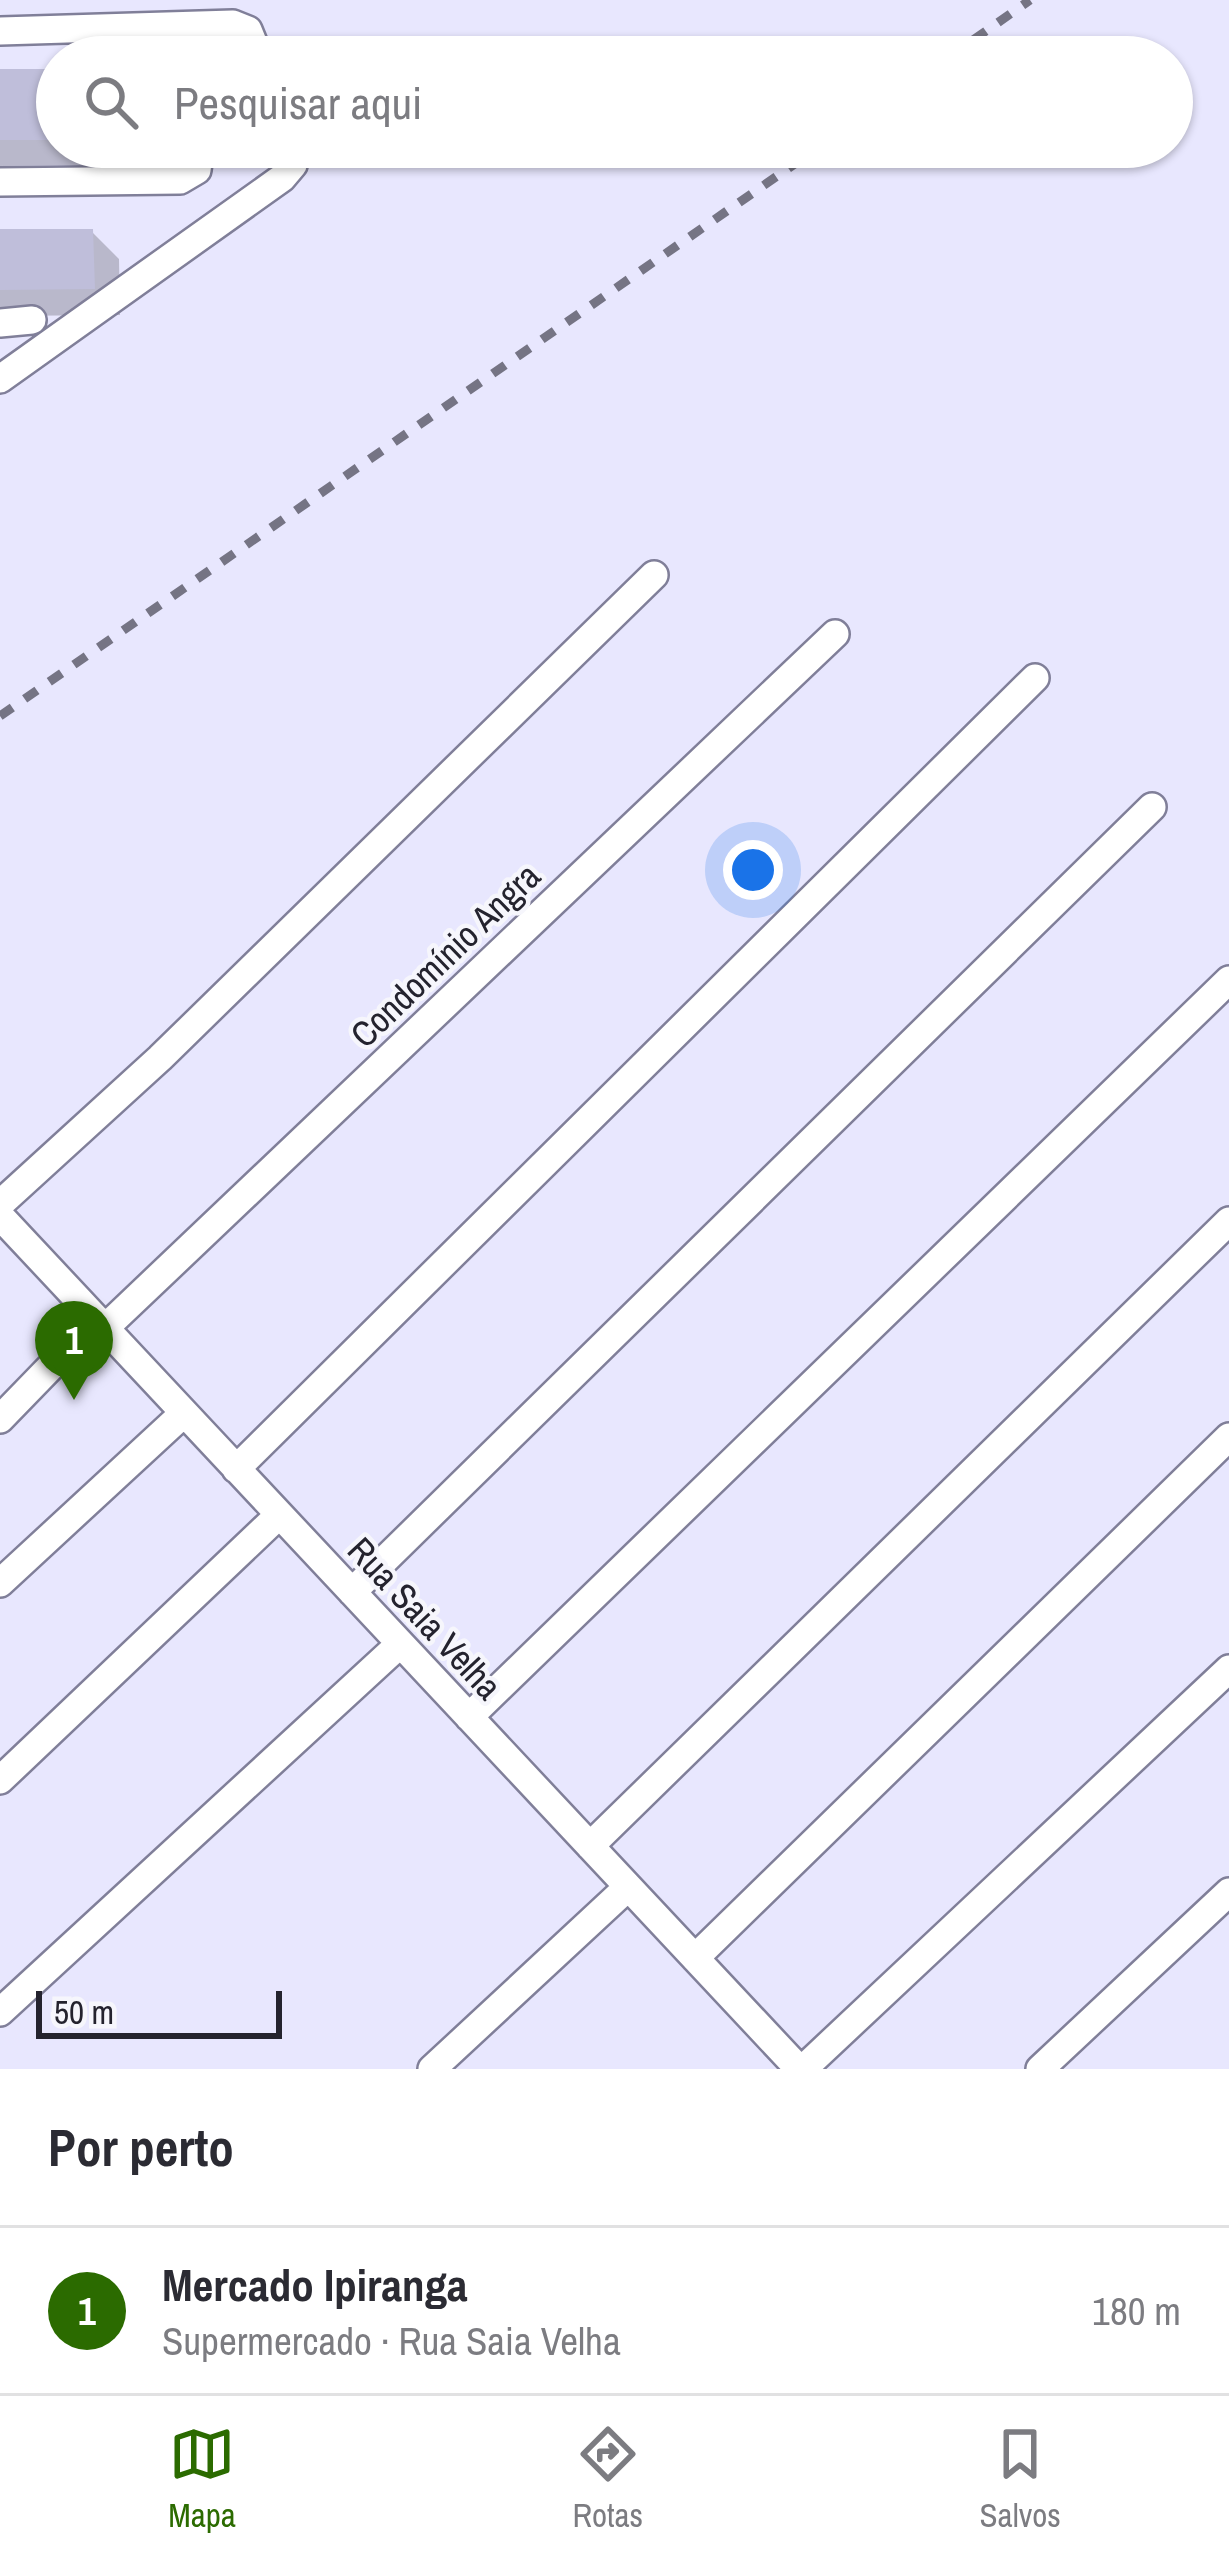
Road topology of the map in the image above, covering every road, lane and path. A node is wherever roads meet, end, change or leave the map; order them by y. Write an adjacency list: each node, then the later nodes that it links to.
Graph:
1 (0, 31): 2 (street)
2 (250, 36)
3 (196, 168): 5 (street)
4 (276, 168): 8 (street)
5 (0, 182)
6 (32, 320): 7 (street)
7 (0, 323)
8 (0, 379)
9 (654, 575): 14 (street)
10 (835, 634): 17 (street, Condomínio Angra)
11 (1035, 678): 21 (street)
12 (1152, 807): 24 (street)
13 (1229, 980): 27 (street)
14 (0, 1204)
15 (0, 1216): 17 (street, Rua Saia Velha)
16 (1229, 1221): 29 (street)
17 (101, 1323): 18 (street, Rua Saia Velha); 19 (street, Condomínio Angra)
18 (184, 1413): 21 (street, Rua Saia Velha); 23 (street)
19 (0, 1419)
20 (1229, 1437): 32 (street)
21 (236, 1469): 22 (street, Rua Saia Velha)
22 (278, 1516): 24 (street, Rua Saia Velha); 28 (street)
23 (0, 1582)
24 (352, 1592): 25 (street, Rua Saia Velha)
25 (400, 1644): 27 (street, Rua Saia Velha); 33 (street)
26 (1229, 1669): 35 (street)
27 (469, 1717): 29 (street, Rua Saia Velha)
28 (0, 1780)
29 (590, 1846): 30 (street, Rua Saia Velha)
30 (628, 1887): 32 (street, Rua Saia Velha); 34 (street)
31 (1229, 1892): 36 (street)
32 (695, 1958): 35 (street, Rua Saia Velha)
33 (0, 2012)
34 (432, 2069)
35 (801, 2069)
36 (1040, 2069)

